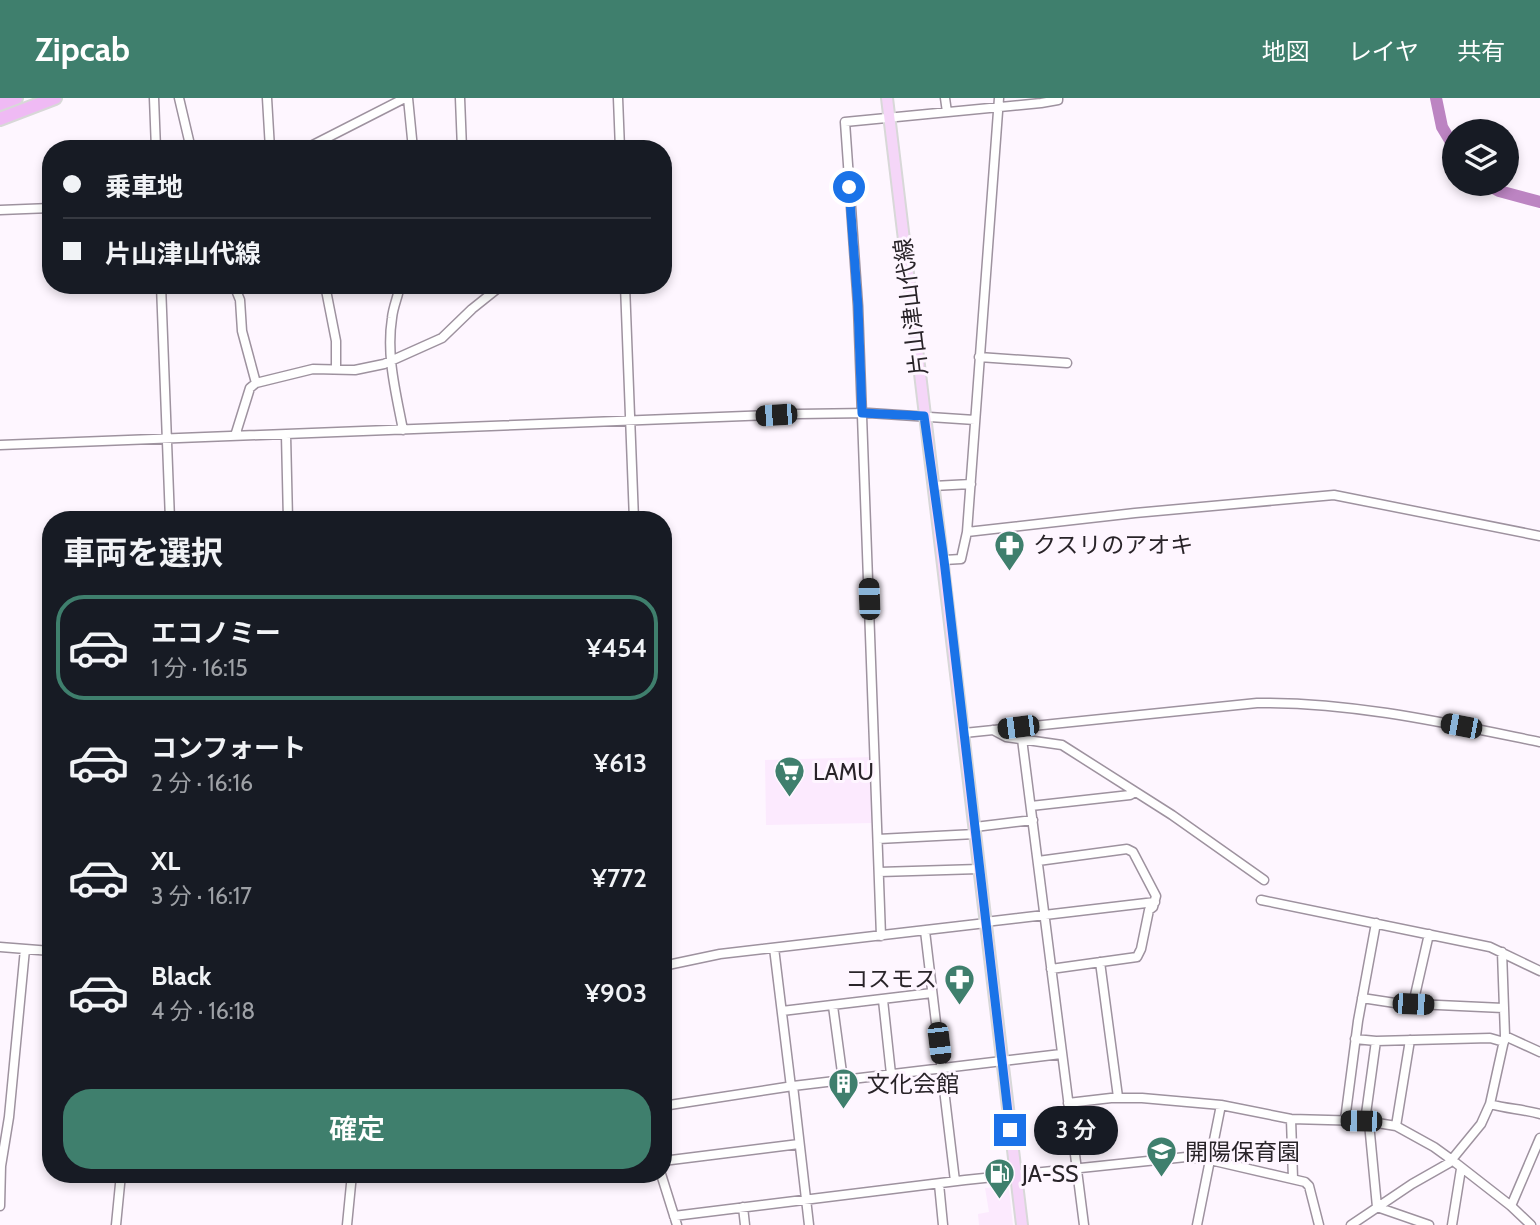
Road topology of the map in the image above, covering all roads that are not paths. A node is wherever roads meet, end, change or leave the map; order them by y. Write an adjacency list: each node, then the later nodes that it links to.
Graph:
1 (16, 98): 13 (highway)
2 (54, 98): 16 (highway)
3 (153, 98): 17 (street)
4 (179, 98): 18 (street)
5 (267, 98): 19 (street)
6 (407, 98): 20 (street); 21 (street)
7 (460, 98): 22 (street)
8 (618, 98): 23 (street)
9 (887, 98): 15 (main road, 片山津山代線)
10 (946, 98): 14 (street)
11 (1058, 98): 12 (street)
12 (999, 102): 14 (street); 32 (street)
13 (0, 104)
14 (947, 112): 15 (street)
15 (890, 118): 37 (street); 38 (main road, 片山津山代線)
16 (0, 119)
17 (156, 140)
18 (189, 140)
19 (270, 140)
20 (324, 140)
21 (412, 140)
22 (462, 140)
23 (620, 140)
24 (42, 208): 25 (street)
25 (0, 210)
26 (161, 294): 44 (street)
27 (238, 294): 36 (street)
28 (327, 294): 35 (street)
29 (399, 294): 33 (street)
30 (491, 294): 33 (street)
31 (625, 294): 40 (street)
32 (979, 357): 34 (street); 39 (street)
33 (390, 362): 35 (street); 41 (street)
34 (1067, 363)
35 (336, 369): 36 (street)
36 (256, 383): 43 (street)
37 (862, 413): 38 (street); 40 (street); 64 (street)
38 (924, 416): 39 (street); 47 (main road, 片山津山代線)
39 (975, 420): 46 (street)
40 (631, 422): 41 (street); 50 (street)
41 (403, 430): 42 (street)
42 (286, 435): 43 (street); 49 (street)
43 (235, 436): 44 (street)
44 (168, 439): 45 (street); 48 (street)
45 (0, 445)
46 (971, 484): 47 (street); 51 (street)
47 (933, 486): 53 (main road, 片山津山代線)
48 (170, 511)
49 (288, 511)
50 (634, 511)
51 (967, 532): 52 (street); 53 (street)
52 (1540, 536)
53 (944, 560): 56 (main road, 片山津山代線)
54 (1044, 724): 55 (street); 58 (street); 59 (street)
55 (993, 730): 56 (street); 57 (street)
56 (964, 733): 63 (main road, 片山津山代線)
57 (1022, 740): 58 (street); 61 (street)
58 (1043, 741): 60 (street)
59 (1540, 742)
60 (1135, 792): 61 (street); 68 (street)
61 (1031, 806): 62 (street)
62 (1033, 820): 63 (street); 65 (street)
63 (975, 831): 64 (street); 66 (main road, 片山津山代線)
64 (878, 839): 67 (street)
65 (1038, 861): 70 (street); 71 (street)
66 (979, 869): 67 (street); 72 (main road, 片山津山代線)
67 (879, 872): 76 (street)
68 (1264, 880)
69 (1261, 900): 73 (street)
70 (1155, 902): 71 (street); 82 (street)
71 (1044, 915): 72 (street); 84 (street)
72 (986, 922): 74 (street); 99 (main road, 片山津山代線)
73 (1376, 923): 75 (street); 87 (street)
74 (925, 931): 76 (street); 86 (street)
75 (1429, 934): 81 (street); 89 (street)
76 (881, 936): 78 (street)
77 (0, 947): 79 (street)
78 (774, 948): 83 (street); 92 (street)
79 (25, 949): 80 (street); 119 (street)
80 (42, 950)
81 (1502, 952): 85 (street); 91 (street)
82 (1100, 962): 84 (street); 104 (street)
83 (672, 964)
84 (1051, 969): 98 (street)
85 (1540, 971)
86 (932, 993): 88 (street); 100 (street)
87 (1362, 998): 89 (street); 94 (street)
88 (883, 1000): 90 (street); 101 (street)
89 (1413, 1004): 91 (street)
90 (833, 1006): 92 (street); 102 (street)
91 (1503, 1008): 93 (street)
92 (782, 1011): 103 (street)
93 (1504, 1039): 95 (street); 97 (street); 106 (street)
94 (1355, 1040): 96 (street); 111 (street)
95 (1410, 1040): 96 (street); 113 (street)
96 (1376, 1041): 112 (street)
97 (1540, 1052)
98 (1061, 1054): 99 (street); 105 (street)
99 (1001, 1062): 100 (street); 122 (main road, 片山津山代線)
100 (942, 1068): 101 (street); 124 (street)
101 (891, 1074): 102 (street)
102 (843, 1080): 103 (street)
103 (792, 1087): 107 (street); 115 (street)
104 (1118, 1097): 105 (street); 108 (street)
105 (1068, 1104): 120 (street)
106 (1490, 1104): 109 (street); 118 (street)
107 (672, 1105)
108 (1221, 1105): 110 (street); 117 (street)
109 (1540, 1114)
110 (1291, 1119): 111 (street); 123 (street)
111 (1345, 1120): 112 (street)
112 (1367, 1122): 113 (street); 133 (street)
113 (1396, 1126): 118 (street)
114 (1540, 1138): 131 (street)
115 (799, 1144): 116 (street); 129 (street)
116 (672, 1160)
117 (1210, 1160): 120 (street); 123 (street); 142 (street)
118 (1452, 1160): 121 (street); 133 (street)
119 (1, 1166): 130 (street)
120 (1077, 1168): 122 (street); 141 (street)
121 (1461, 1169): 131 (street); 146 (street)
122 (1016, 1175): 124 (street); 140 (main road, 片山津山代線)
123 (1293, 1180): 143 (street)
124 (955, 1181): 128 (street)
125 (120, 1183): 135 (street)
126 (351, 1183): 136 (street)
127 (664, 1183): 134 (street)
128 (939, 1184): 129 (street); 139 (street)
129 (806, 1200): 132 (street); 138 (street)
130 (0, 1206)
131 (1511, 1206): 147 (street)
132 (743, 1207): 134 (street); 137 (street)
133 (1377, 1207): 144 (street); 145 (street)
134 (675, 1220)
135 (116, 1225)
136 (347, 1225)
137 (745, 1225)
138 (808, 1225)
139 (943, 1225)
140 (1022, 1225)
141 (1084, 1225)
142 (1197, 1225)
143 (1320, 1225)
144 (1351, 1225)
145 (1429, 1225)
146 (1452, 1225)
147 (1531, 1225)

